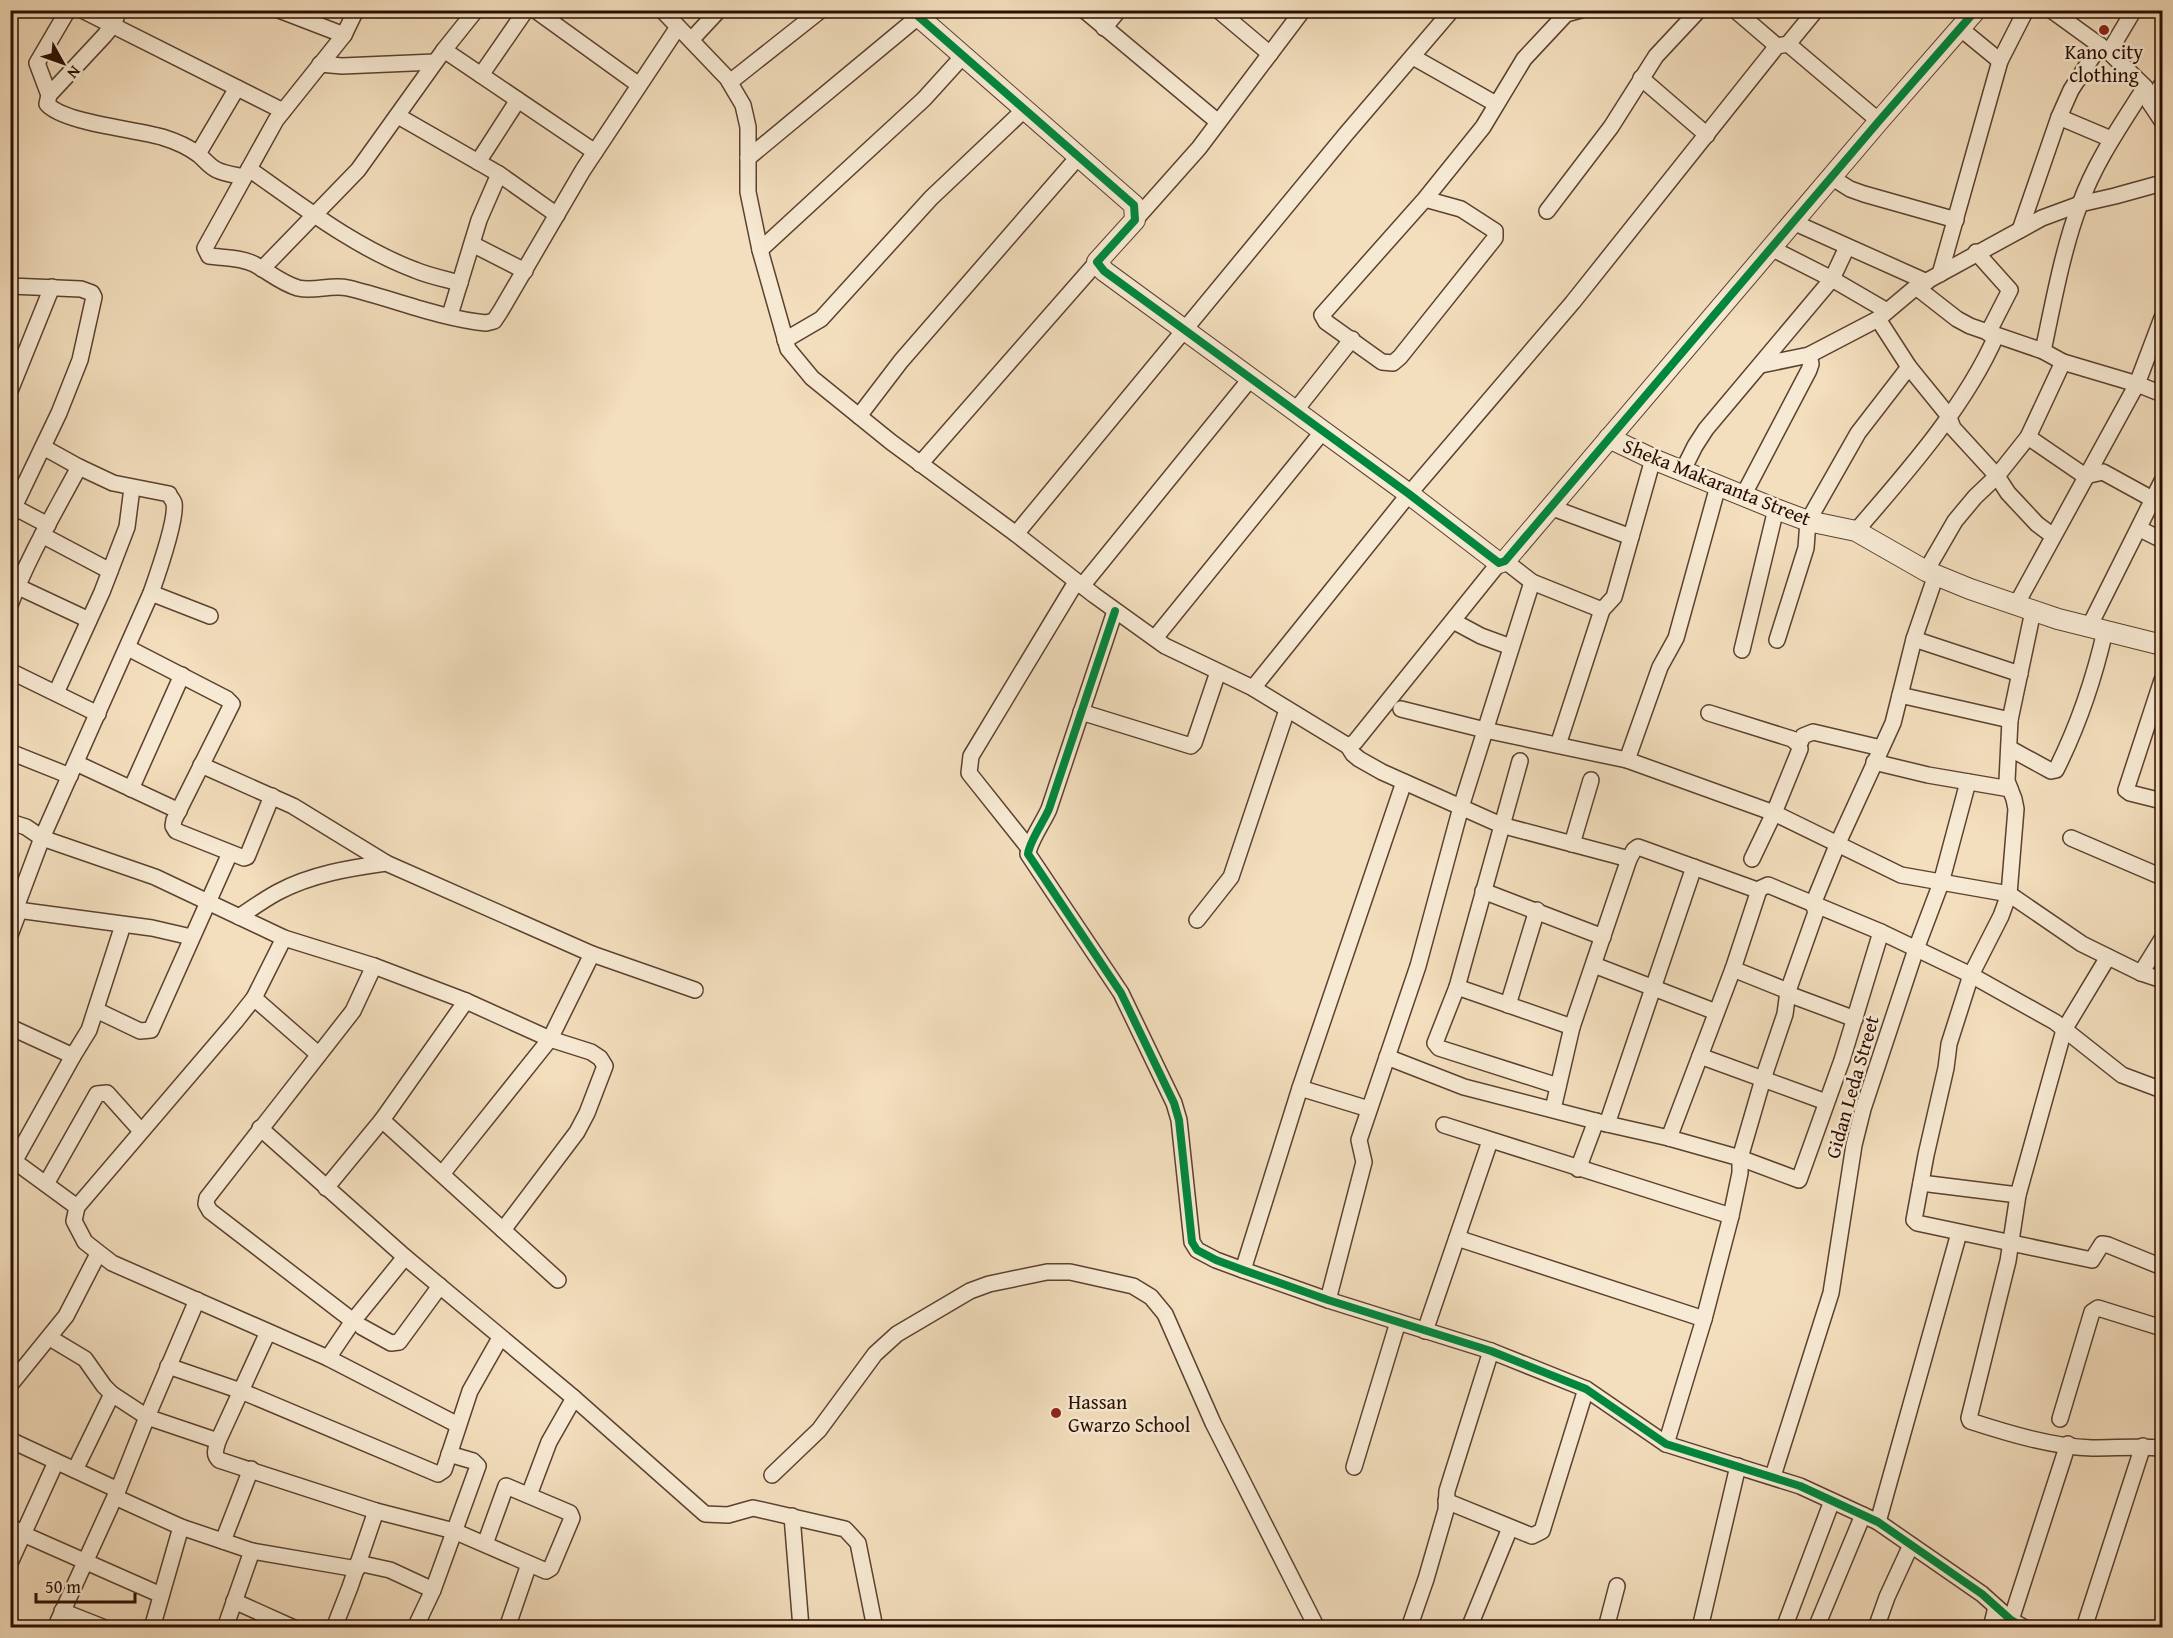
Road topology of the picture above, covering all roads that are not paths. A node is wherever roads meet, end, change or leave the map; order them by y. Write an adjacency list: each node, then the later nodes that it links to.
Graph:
1 (68, 10): 47 (street)
2 (82, 10): 26 (street)
3 (119, 10): 26 (street)
4 (279, 10): 30 (street)
5 (356, 10): 30 (street)
6 (476, 10): 35 (street)
7 (526, 10): 40 (street)
8 (535, 10): 44 (street)
9 (662, 10): 27 (street)
10 (719, 10): 31 (street)
11 (821, 10): 42 (street)
12 (1084, 10): 28 (street)
13 (1119, 10): 28 (street)
14 (1218, 10): 34 (street)
15 (1303, 10): 34 (street)
16 (1452, 10): 37 (street)
17 (1699, 10): 41 (street)
18 (1735, 10): 32 (street)
19 (1816, 10): 32 (street)
20 (1976, 10): 29 (street)
21 (2026, 10): 38 (street)
22 (2051, 10): 33 (street)
23 (2134, 10): 33 (street)
24 (1574, 11): 50 (street)
25 (915, 14): 36 (street); 63 (street)
26 (113, 25): 46 (street); 47 (street)
27 (678, 27): 31 (street); 44 (street)
28 (1104, 28): 57 (street)
29 (1961, 29): 38 (street); 55 (street)
30 (344, 35): 39 (street)
31 (692, 39): 42 (street)
32 (1782, 45): 55 (street); 58 (street)
33 (2105, 49): 45 (street); 54 (street)
34 (1270, 54): 57 (street)
35 (440, 56): 39 (street); 40 (street); 53 (street)
36 (963, 56): 51 (street); 81 (street)
37 (1413, 57): 50 (street); 94 (street)
38 (2000, 61): 75 (street)
39 (320, 64): 52 (street)
40 (481, 75): 48 (street)
41 (1641, 78): 58 (street); 71 (street)
42 (730, 82): 63 (street)
43 (2163, 84): 49 (street)
44 (639, 85): 60 (street)
45 (2145, 87): 49 (street); 59 (street)
46 (237, 88): 52 (street); 61 (street)
47 (49, 95): 61 (street)
48 (518, 100): 60 (street); 64 (street)
49 (2150, 103): 56 (street)
50 (1496, 104): 69 (street)
51 (1025, 109): 62 (street); 97 (street)
52 (283, 111): 65 (street)
53 (398, 116): 64 (street); 72 (street)
54 (2059, 117): 59 (street); 77 (street)
55 (1879, 121): 67 (street)
56 (2163, 121)
57 (1218, 122): 74 (street)
58 (1707, 135): 123 (street)
59 (2111, 140): 70 (street)
60 (595, 152): 73 (street)
61 (198, 154): 65 (street)
62 (1079, 156): 74 (street); 108 (street)
63 (748, 158): 81 (street)
64 (478, 162): 66 (street)
65 (247, 173): 72 (street); 84 (street)
66 (500, 174): 73 (street); 78 (street)
67 (1831, 177): 75 (street); 76 (street)
68 (2163, 183): 70 (street)
69 (1425, 199): 96 (street); 96 (street)
70 (2080, 204): 77 (street); 98 (street)
71 (1547, 211)
72 (314, 215): 84 (street); 88 (street)
73 (557, 215): 85 (street)
74 (1135, 220): 83 (street)
75 (1956, 220): 87 (street)
76 (1793, 222): 79 (street); 80 (street)
77 (2020, 230): 82 (street)
78 (472, 244): 85 (street); 88 (street)
79 (1771, 248): 86 (street); 112 (street)
80 (1847, 248): 86 (street); 87 (street)
81 (760, 250): 97 (street)
82 (1976, 252): 87 (street); 95 (street)
83 (1097, 261): 94 (street); 115 (street)
84 (262, 269): 91 (street)
85 (525, 271): 91 (street)
86 (1833, 279): 92 (street); 101 (street)
87 (1928, 281): 92 (street); 95 (street)
88 (460, 283): 91 (street)
89 (10, 285): 90 (street)
90 (52, 287): 105 (street); 113 (street)
91 (450, 315)
92 (1883, 315): 99 (street); 102 (street)
93 (2163, 318): 104 (street)
94 (1185, 329): 103 (street); 133 (street)
95 (1992, 335): 98 (street); 109 (street)
96 (1352, 339): 107 (street)
97 (785, 340): 108 (street)
98 (2043, 351): 100 (street)
99 (1809, 355): 101 (street); 124 (street)
100 (2063, 362): 104 (street); 111 (street)
101 (1761, 365): 117 (street)
102 (1909, 368): 109 (street); 129 (street)
103 (1251, 378): 107 (street); 142 (street)
104 (2137, 384): 106 (street); 119 (street)
105 (10, 391)
106 (2163, 394)
107 (1295, 411): 110 (street)
108 (859, 416): 115 (street)
109 (1948, 416): 118 (street); 132 (street)
110 (1323, 431): 123 (street); 152 (street)
111 (2028, 437): 118 (street); 119 (street)
112 (1609, 438): 114 (street, Sheka Makaranta Street); 127 (street)
113 (43, 447): 116 (street); 126 (street)
114 (1653, 459): 117 (street, Sheka Makaranta Street); 135 (street)
115 (920, 464): 133 (street)
116 (79, 467): 122 (street); 131 (street)
117 (1683, 470): 121 (street, Sheka Makaranta Street)
118 (1996, 476): 134 (street); 139 (street)
119 (2085, 476): 125 (street); 134 (street)
120 (2163, 481): 125 (street)
121 (1718, 486): 124 (street, Sheka Makaranta Street); 180 (street)
122 (132, 488): 138 (street); 143 (street)
123 (1409, 494): 137 (street); 164 (street)
124 (1743, 495): 128 (street, Sheka Makaranta Street)
125 (2154, 500): 130 (street)
126 (12, 506): 131 (street)
127 (1550, 507): 135 (street); 137 (street)
128 (1776, 509): 129 (street, Sheka Makaranta Street); 158 (street)
129 (1808, 521): 132 (street, Sheka Makaranta Street); 154 (street)
130 (2140, 529): 136 (street); 151 (street)
131 (45, 530): 138 (street); 141 (street)
132 (1856, 531): 139 (street, Sheka Makaranta Street)
133 (1016, 534): 142 (street)
134 (2053, 536): 145 (street)
135 (1631, 537): 146 (street)
136 (2163, 540)
137 (1502, 562): 140 (street); 150 (street)
138 (110, 572): 149 (street)
139 (1931, 573): 145 (street, Sheka Makaranta Street); 153 (street)
140 (1532, 582): 146 (street); 156 (street)
141 (14, 584): 144 (street); 149 (street)
142 (1079, 584): 147 (street); 200 (street)
143 (151, 593): 148 (street); 157 (street)
144 (10, 605)
145 (2025, 608): 151 (street, Sheka Makaranta Street); 161 (street)
146 (1602, 610): 174 (street)
147 (1115, 611): 152 (street); 169 (street)
148 (210, 616)
149 (88, 620): 165 (street)
150 (1453, 621): 156 (street); 176 (street)
151 (2097, 629): 155 (street, Sheka Makaranta Street); 177 (street)
152 (1155, 638): 160 (street)
153 (1914, 639): 161 (street); 166 (street)
154 (1777, 640)
155 (2163, 645)
156 (1511, 647): 173 (street)
157 (128, 648): 162 (street); 171 (street)
158 (1742, 650)
159 (10, 671): 165 (street)
160 (1218, 672): 164 (street); 169 (street)
161 (2020, 674): 172 (street)
162 (182, 675): 182 (street); 187 (street)
163 (2163, 680): 190 (street)
164 (1253, 688): 168 (street)
165 (56, 693): 171 (street)
166 (1900, 695): 172 (street); 179 (street)
167 (1401, 709): 173 (street)
168 (1287, 710): 176 (street); 216 (street)
169 (1081, 712): 200 (street)
170 (1709, 713): 175 (street)
171 (98, 714): 183 (street)
172 (2010, 720): 177 (street)
173 (1485, 730): 174 (street); 191 (street)
174 (1558, 745): 180 (street)
175 (1798, 745): 179 (street); 193 (street)
176 (1348, 746): 185 (street)
177 (2009, 747): 188 (street)
178 (10, 752): 183 (street)
179 (1878, 755): 186 (street); 198 (street)
180 (1627, 760): 193 (street)
181 (1520, 761): 195 (street)
182 (201, 765): 189 (street); 192 (street)
183 (73, 769): 187 (street); 196 (street)
184 (1591, 780): 199 (street)
185 (1404, 782): 191 (street); 253 (street)
186 (1968, 782): 188 (street); 207 (street, Gidan Leda Street)
187 (131, 789): 192 (street)
188 (2010, 789): 210 (street)
189 (272, 796): 201 (street); 204 (street)
190 (2163, 801)
191 (1461, 807): 195 (street); 250 (street)
192 (178, 811): 201 (street)
193 (1774, 813): 198 (street); 203 (street)
194 (10, 822): 196 (street)
195 (1501, 825): 199 (street); 209 (street)
196 (42, 838): 211 (street); 213 (street)
197 (2071, 838): 206 (street)
198 (1838, 843): 207 (street); 212 (street)
199 (1572, 844): 202 (street)
200 (1028, 847): 282 (street)
201 (230, 852): 211 (street)
202 (1629, 859): 205 (street); 221 (street)
203 (1752, 859)
204 (386, 863): 215 (street); 225 (street)
205 (1694, 867): 208 (street); 234 (street)
206 (2163, 877)
207 (1941, 883): 210 (street); 224 (street, Gidan Leda Street)
208 (1757, 890): 212 (street); 229 (street)
209 (1483, 891): 214 (street); 233 (street)
210 (2009, 894): 226 (street); 231 (street)
211 (209, 903): 215 (street); 220 (street)
212 (1814, 904): 218 (street); 236 (street)
213 (15, 910): 217 (street); 219 (street)
214 (1537, 910): 221 (street); 239 (street)
215 (239, 917): 222 (street)
216 (1197, 920)
217 (123, 925): 220 (street); 240 (street)
218 (1881, 933): 224 (street); 242 (street)
219 (10, 935)
220 (191, 937): 240 (street)
221 (1603, 937): 227 (street)
222 (284, 938): 228 (street); 237 (street)
223 (2163, 939): 230 (street)
224 (1916, 949): 231 (street); 319 (street, Gidan Leda Street)
225 (592, 954): 235 (street); 246 (street)
226 (2108, 957): 230 (street); 245 (street)
227 (1594, 965): 234 (street); 243 (street)
228 (374, 966): 238 (street); 247 (street)
229 (1733, 969): 236 (street); 241 (street)
230 (2141, 974): 232 (street)
231 (1971, 975): 245 (street); 269 (street)
232 (2163, 980)
233 (1457, 987): 239 (street); 252 (street)
234 (1653, 987): 241 (street); 259 (street)
235 (695, 990)
236 (1788, 992): 242 (street); 251 (street)
237 (254, 998): 247 (street); 262 (street)
238 (465, 1001): 246 (street); 258 (street)
239 (1508, 1005): 243 (street)
240 (96, 1010): 248 (street)
241 (1716, 1012): 249 (street)
242 (1855, 1019): 255 (street)
243 (1572, 1027): 252 (street)
244 (10, 1028): 248 (street)
245 (2064, 1030): 254 (street); 272 (street)
246 (550, 1039): 268 (street); 275 (street)
247 (318, 1054): 261 (street)
248 (72, 1056): 266 (street)
249 (1700, 1056): 251 (street); 263 (street)
250 (1387, 1057): 256 (street); 257 (street)
251 (1763, 1078): 255 (street); 265 (street)
252 (1558, 1086): 257 (street)
253 (1300, 1088): 256 (street); 282 (street)
254 (2163, 1090)
255 (1826, 1102): 265 (street)
256 (1369, 1109): 286 (street)
257 (1552, 1109): 259 (street)
258 (382, 1120): 268 (street); 271 (street)
259 (1601, 1123): 263 (street); 267 (street)
260 (1444, 1125): 264 (street)
261 (260, 1128): 271 (street); 289 (street)
262 (141, 1131): 270 (street); 273 (street)
263 (1669, 1138): 265 (street)
264 (1490, 1141): 267 (street); 277 (street)
265 (1740, 1158): 274 (street)
266 (12, 1163): 270 (street)
267 (1578, 1168): 274 (street)
268 (442, 1174): 275 (street)
269 (1921, 1183): 272 (street); 276 (street)
270 (46, 1184): 273 (street)
271 (326, 1188): 280 (street)
272 (2018, 1195): 278 (street)
273 (77, 1207): 279 (street)
274 (1731, 1216): 287 (street)
275 (503, 1230): 283 (street)
276 (1959, 1233): 278 (street); 327 (street)
277 (1457, 1238): 287 (street); 291 (street)
278 (2010, 1244): 281 (street); 309 (street)
279 (98, 1254): 285 (street); 293 (street)
280 (405, 1257): 284 (street); 289 (street)
281 (2163, 1267)
282 (1243, 1270): 286 (street)
283 (558, 1280)
284 (440, 1286): 289 (street); 294 (street)
285 (197, 1300): 292 (street); 297 (street)
286 (1328, 1300): 288 (street)
287 (1704, 1319): 308 (street)
288 (1398, 1322): 291 (street); 315 (street)
289 (358, 1324): 296 (street)
290 (2163, 1328): 304 (street)
291 (1425, 1331): 295 (street)
292 (268, 1332): 296 (street); 300 (street)
293 (50, 1338): 298 (street); 301 (street)
294 (500, 1338): 302 (street); 305 (street)
295 (1491, 1351): 299 (street); 322 (street)
296 (328, 1358): 305 (street)
297 (168, 1366): 300 (street); 303 (street)
298 (10, 1385)
299 (1586, 1389): 308 (street); 329 (street)
300 (241, 1391): 307 (street); 312 (street)
301 (112, 1394): 303 (street); 317 (street)
302 (574, 1398): 321 (street); 326 (street)
303 (147, 1417): 307 (street); 320 (street)
304 (2060, 1419)
305 (458, 1425): 312 (street)
306 (10, 1440): 313 (street)
307 (218, 1441): 316 (street)
308 (1666, 1444): 314 (street)
309 (2067, 1444): 310 (street); 346 (street)
310 (2143, 1446): 311 (street); 367 (street)
311 (2163, 1448)
312 (449, 1454): 331 (street)
313 (56, 1462): 317 (street); 330 (street)
314 (1738, 1466): 319 (street); 361 (street)
315 (1354, 1467)
316 (251, 1469): 324 (street); 332 (street)
317 (75, 1470): 320 (street)
318 (772, 1475): 357 (street)
319 (1773, 1476): 323 (street)
320 (116, 1494): 328 (street); 336 (street)
321 (529, 1495): 333 (street); 338 (street)
322 (1446, 1501): 329 (street); 358 (street)
323 (1832, 1501): 325 (street); 362 (street)
324 (376, 1511): 331 (street); 339 (street)
325 (1863, 1515): 327 (street); 363 (street)
326 (792, 1516): 355 (street); 356 (street)
327 (1878, 1522): 334 (street)
328 (181, 1527): 332 (street); 342 (street)
329 (1510, 1528): 359 (street)
330 (17, 1530): 336 (street); 337 (street)
331 (454, 1531): 333 (street); 341 (street)
332 (223, 1541): 335 (street)
333 (485, 1544): 338 (street)
334 (1911, 1545): 344 (street); 364 (street)
335 (252, 1551): 339 (street); 343 (street)
336 (84, 1561): 342 (street); 345 (street)
337 (10, 1563)
338 (529, 1564): 354 (street)
339 (358, 1566): 341 (street); 352 (street)
340 (1617, 1586): 360 (street)
341 (433, 1590): 353 (street)
342 (161, 1595): 349 (street)
343 (234, 1601): 350 (street); 351 (street)
344 (1996, 1607): 346 (street); 365 (street)
345 (62, 1611): 347 (street); 348 (street)
346 (2011, 1620): 366 (street)
347 (55, 1628)
348 (105, 1628)
349 (152, 1628)
350 (225, 1628)
351 (294, 1628)
352 (334, 1628)
353 (415, 1628)
354 (507, 1628)
355 (801, 1628)
356 (875, 1628)
357 (1317, 1628)
358 (1409, 1628)
359 (1469, 1628)
360 (1606, 1628)
361 (1700, 1628)
362 (1784, 1628)
363 (1816, 1628)
364 (1876, 1628)
365 (1991, 1628)
366 (2025, 1628)
367 (2084, 1628)

